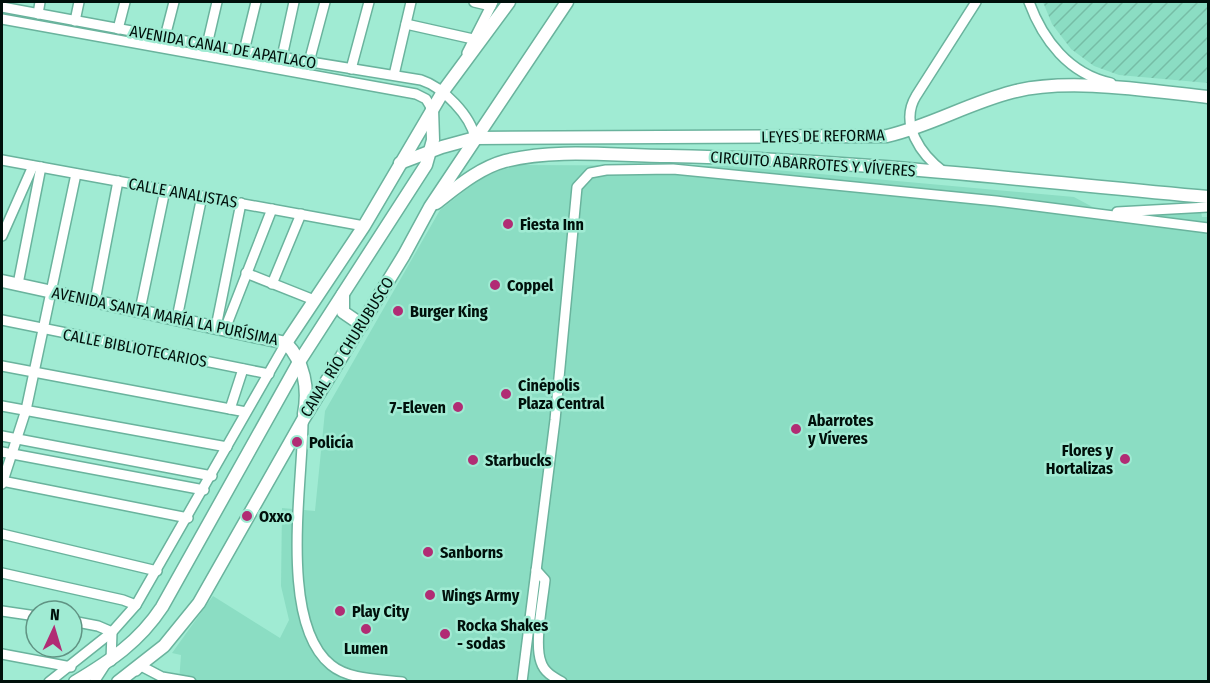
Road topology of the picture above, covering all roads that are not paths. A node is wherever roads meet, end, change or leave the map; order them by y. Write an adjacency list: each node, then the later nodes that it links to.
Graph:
1 (40, 2): 18 (street)
2 (79, 2): 20 (street)
3 (125, 2): 22 (street)
4 (174, 2): 23 (street)
5 (217, 2): 25 (street)
6 (256, 2): 26 (street)
7 (294, 2): 27 (street)
8 (325, 2): 28 (street)
9 (369, 2): 30 (street)
10 (411, 2): 21 (street)
11 (474, 2): 16 (street)
12 (509, 2): 31 (main road, CANAL RÍO CHURUBUSCO)
13 (567, 2): 39 (main road, CANAL RÍO CHURUBUSCO)
14 (975, 2): 38 (street)
15 (1029, 2): 34 (street)
16 (492, 4): 24 (street, CANAL RÍO CHURUBUSCO)
17 (2, 7): 18 (street, AVENIDA CANAL DE APATLACO)
18 (38, 14): 20 (street, AVENIDA CANAL DE APATLACO)
19 (2, 19): 33 (street, AVENIDA CANAL DE APATLACO)
20 (75, 21): 22 (street, AVENIDA CANAL DE APATLACO)
21 (406, 24): 24 (street); 32 (street)
22 (118, 29): 23 (street, AVENIDA CANAL DE APATLACO)
23 (165, 37): 25 (street, AVENIDA CANAL DE APATLACO)
24 (473, 39): 31 (street, CANAL RÍO CHURUBUSCO)
25 (207, 45): 26 (street, AVENIDA CANAL DE APATLACO)
26 (244, 51): 27 (street, AVENIDA CANAL DE APATLACO)
27 (282, 57): 28 (street, AVENIDA CANAL DE APATLACO)
28 (309, 62): 29 (street, AVENIDA CANAL DE APATLACO)
29 (330, 65): 30 (street, AVENIDA CANAL DE APATLACO); 33 (street)
30 (351, 69): 32 (street, AVENIDA CANAL DE APATLACO)
31 (459, 69): 35 (main road, CANAL RÍO CHURUBUSCO)
32 (394, 75): 35 (street, AVENIDA CANAL DE APATLACO)
33 (327, 79): 37 (street, AVENIDA CANAL DE APATLACO)
34 (1140, 89): 36 (main road, LEYES DE REFORMA); 38 (main road, LEYES DE REFORMA)
35 (442, 92): 37 (main road, CANAL RÍO CHURUBUSCO); 39 (street)
36 (1209, 97)
37 (432, 109): 40 (main road, CANAL RÍO CHURUBUSCO); 42 (main road, CANAL RÍO CHURUBUSCO)
38 (912, 130): 39 (main road, LEYES DE REFORMA); 44 (street)
39 (475, 138): 40 (main road, LEYES DE REFORMA); 51 (main road, CANAL RÍO CHURUBUSCO)
40 (431, 150): 42 (main road, LEYES DE REFORMA); 64 (main road, CANAL RÍO CHURUBUSCO)
41 (2, 160): 43 (street, CALLE ANALISTAS)
42 (399, 163): 56 (main road, CANAL RÍO CHURUBUSCO)
43 (37, 166): 45 (street, CALLE ANALISTAS); 58 (street); 61 (street)
44 (945, 173): 49 (main road, CIRCUITO ABARROTES Y VÍVERES); 51 (main road, CIRCUITO ABARROTES Y VÍVERES)
45 (76, 174): 46 (street, CALLE ANALISTAS); 63 (street)
46 (118, 181): 47 (street, CALLE ANALISTAS); 66 (street)
47 (165, 189): 48 (street, CALLE ANALISTAS); 67 (street)
48 (202, 196): 50 (street, CALLE ANALISTAS); 68 (street)
49 (1209, 197)
50 (241, 203): 53 (street, CALLE ANALISTAS); 71 (street)
51 (430, 207): 70 (main road, CANAL RÍO CHURUBUSCO)
52 (1209, 207): 54 (street)
53 (272, 209): 55 (street, CALLE ANALISTAS); 59 (street)
54 (1100, 213): 57 (street); 94 (street)
55 (301, 214): 56 (street, CALLE ANALISTAS); 62 (street)
56 (364, 226): 65 (main road, CANAL RÍO CHURUBUSCO)
57 (1209, 228)
58 (2, 236)
59 (246, 273): 62 (street); 71 (street)
60 (2, 280): 61 (main road, AVENIDA SANTA MARÍA LA PURÍSIMA)
61 (18, 284): 63 (main road, AVENIDA SANTA MARÍA LA PURÍSIMA)
62 (272, 284): 65 (street)
63 (52, 291): 66 (main road, AVENIDA SANTA MARÍA LA PURÍSIMA); 72 (street)
64 (343, 293): 70 (main road); 74 (main road, CANAL RÍO CHURUBUSCO)
65 (314, 300): 73 (main road, CANAL RÍO CHURUBUSCO)
66 (95, 301): 67 (main road, AVENIDA SANTA MARÍA LA PURÍSIMA)
67 (140, 310): 68 (main road, AVENIDA SANTA MARÍA LA PURÍSIMA)
68 (177, 318): 71 (main road, AVENIDA SANTA MARÍA LA PURÍSIMA)
69 (2, 320): 72 (street, CALLE BIBLIOTECARIOS)
70 (362, 325): 83 (main road, CANAL RÍO CHURUBUSCO)
71 (220, 328): 73 (main road, AVENIDA SANTA MARÍA LA PURÍSIMA)
72 (45, 329): 76 (street, CALLE BIBLIOTECARIOS); 77 (street)
73 (286, 343): 74 (main road, AVENIDA SANTA MARÍA LA PURÍSIMA); 78 (street, CANAL RÍO CHURUBUSCO)
74 (299, 362): 83 (main road, AVENIDA SANTA MARÍA LA PURÍSIMA); 102 (main road, CANAL RÍO CHURUBUSCO)
75 (2, 366): 77 (street)
76 (243, 369): 78 (street, CALLE BIBLIOTECARIOS); 80 (street)
77 (34, 373): 80 (street); 81 (street)
78 (269, 374): 82 (street, CANAL RÍO CHURUBUSCO)
79 (2, 406): 81 (street)
80 (230, 409): 82 (street)
81 (26, 410): 85 (street); 86 (street)
82 (246, 412): 86 (street, CANAL RÍO CHURUBUSCO)
83 (303, 418): 105 (main road, CANAL RÍO CHURUBUSCO); 113 (street)
84 (2, 436): 85 (street)
85 (17, 439): 88 (street); 89 (street)
86 (227, 447): 89 (street, CANAL RÍO CHURUBUSCO)
87 (2, 452): 88 (street)
88 (12, 454): 90 (street); 91 (street)
89 (212, 476): 91 (street, CANAL RÍO CHURUBUSCO)
90 (2, 482): 92 (street)
91 (204, 490): 92 (street, CANAL RÍO CHURUBUSCO)
92 (188, 518): 95 (street, CANAL RÍO CHURUBUSCO)
93 (2, 534): 95 (street)
94 (536, 570): 114 (street); 115 (street)
95 (158, 571): 97 (street, CANAL RÍO CHURUBUSCO)
96 (2, 573): 97 (street)
97 (136, 605): 101 (street, CANAL RÍO CHURUBUSCO)
98 (2, 611): 99 (street)
99 (24, 614)
100 (84, 624): 101 (street)
101 (112, 632): 104 (street); 106 (street, CANAL RÍO CHURUBUSCO)
102 (138, 639): 104 (main road, CANAL RÍO CHURUBUSCO); 105 (main road)
103 (2, 654): 106 (street)
104 (108, 663): 108 (main road, CANAL RÍO CHURUBUSCO); 109 (street)
105 (141, 666): 110 (main road, CANAL RÍO CHURUBUSCO); 111 (street); 112 (street)
106 (71, 667): 107 (street, CANAL RÍO CHURUBUSCO)
107 (50, 681)
108 (75, 681)
109 (94, 681)
110 (118, 681)
111 (126, 681)
112 (191, 681)
113 (402, 681)
114 (522, 681)
115 (562, 681)

